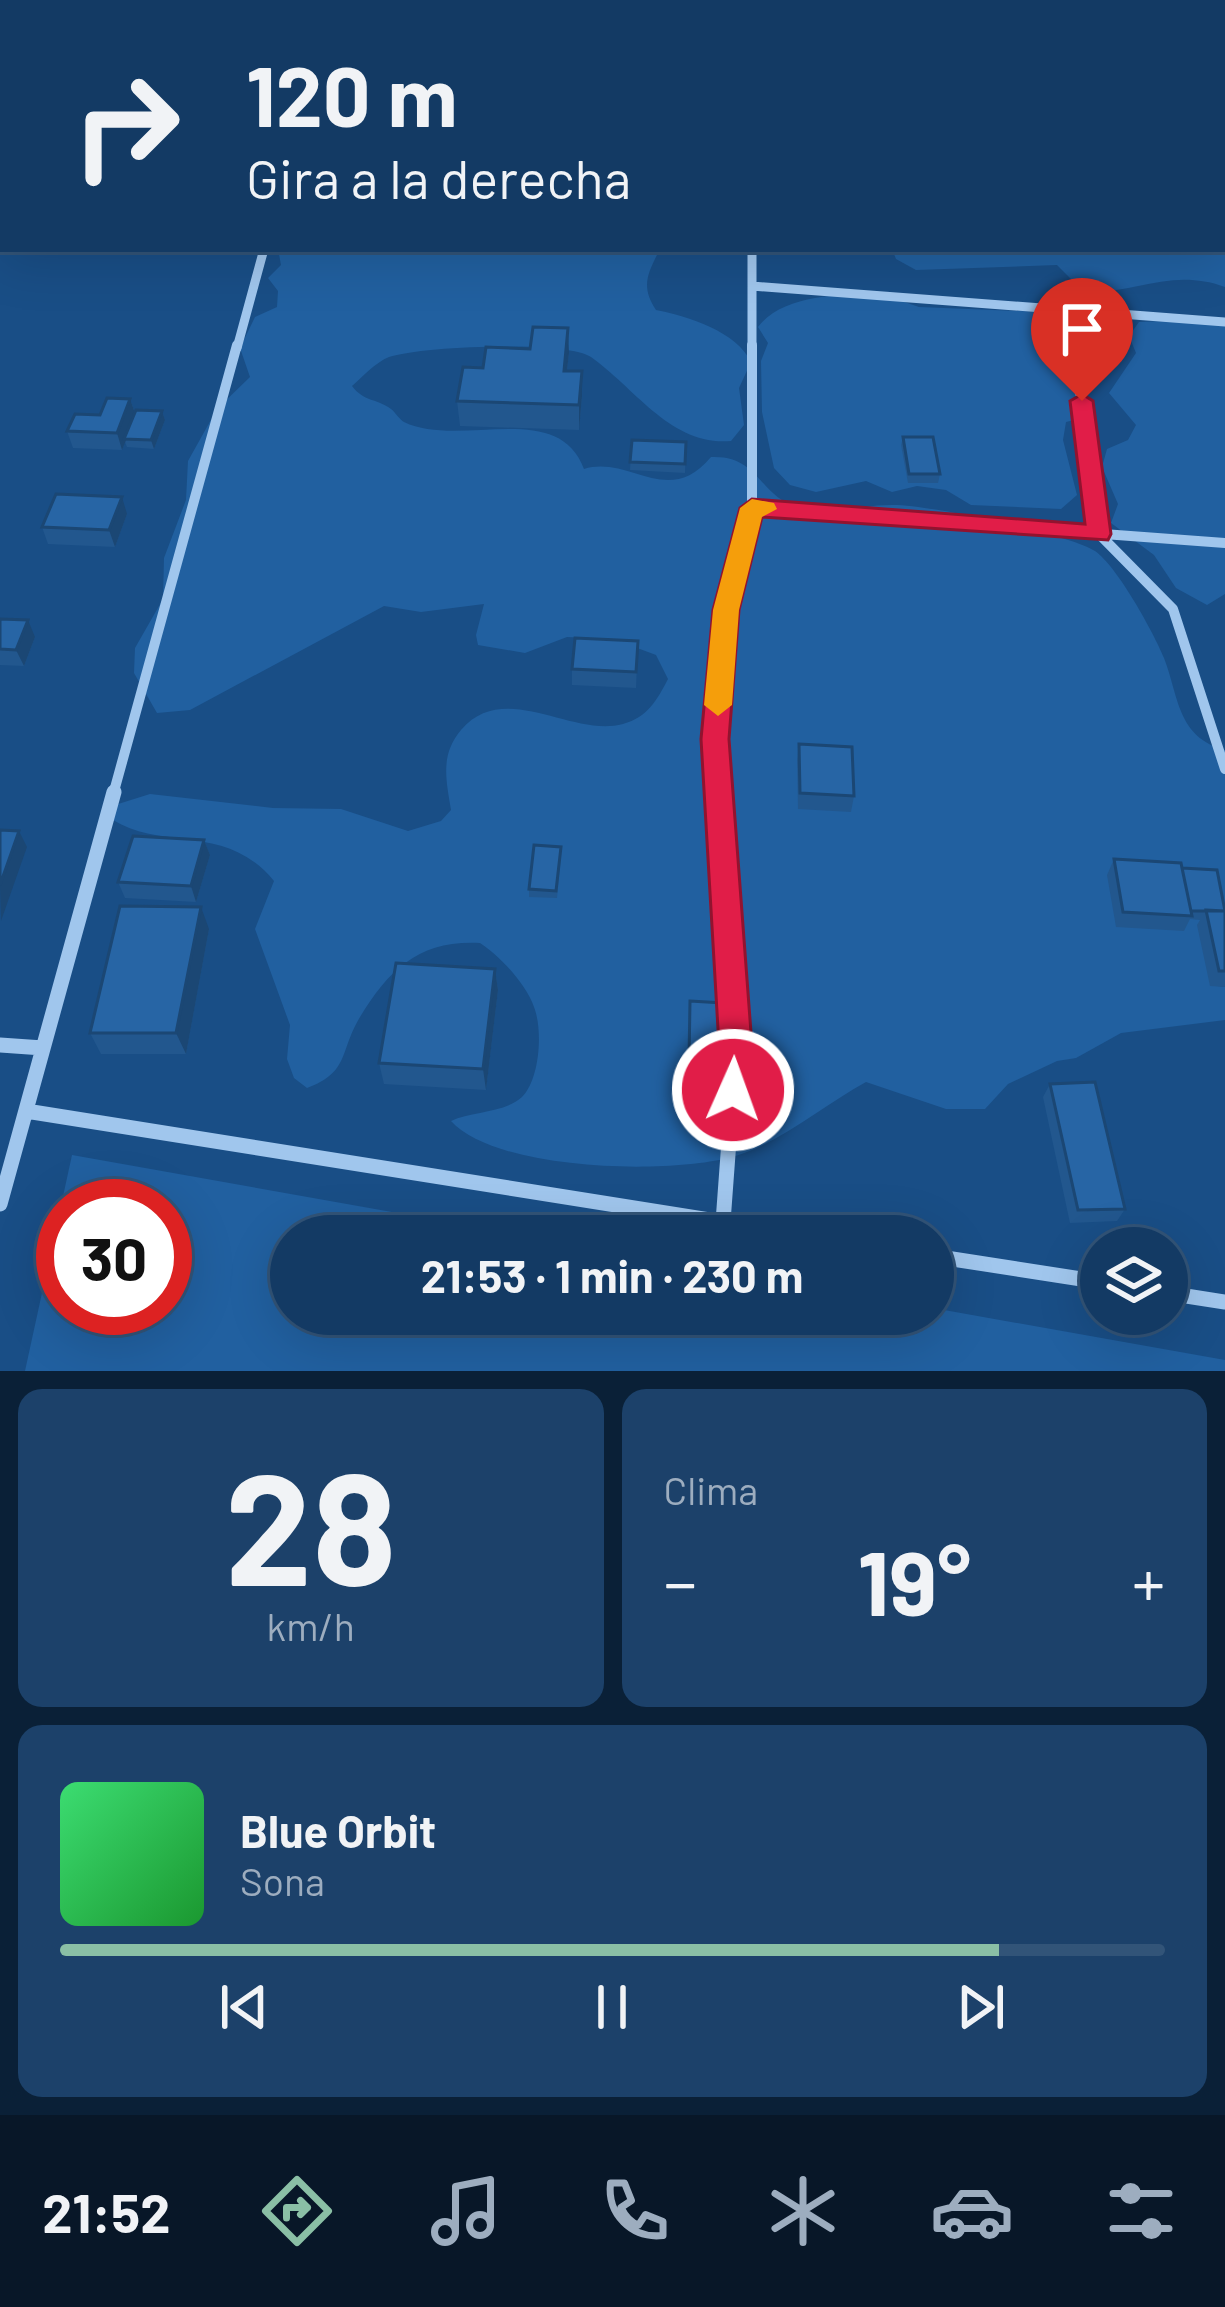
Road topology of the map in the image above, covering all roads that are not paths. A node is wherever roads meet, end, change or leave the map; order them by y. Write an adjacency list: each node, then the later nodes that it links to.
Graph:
1 (263, 252): 11 (street)
2 (752, 252): 3 (street)
3 (752, 286): 4 (street); 6 (street)
4 (1070, 313): 5 (street); 7 (street)
5 (1225, 322)
6 (752, 508): 7 (street); 15 (street)
7 (1099, 534): 8 (street); 9 (street)
8 (1225, 543)
9 (1225, 769)
10 (0, 1045): 11 (street)
11 (43, 1048): 12 (street)
12 (26, 1111): 13 (street); 14 (street)
13 (0, 1204)
14 (679, 1215)
15 (724, 1215)
16 (954, 1259): 17 (street)
17 (1080, 1279)
18 (1188, 1296): 19 (street)
19 (1225, 1302)

